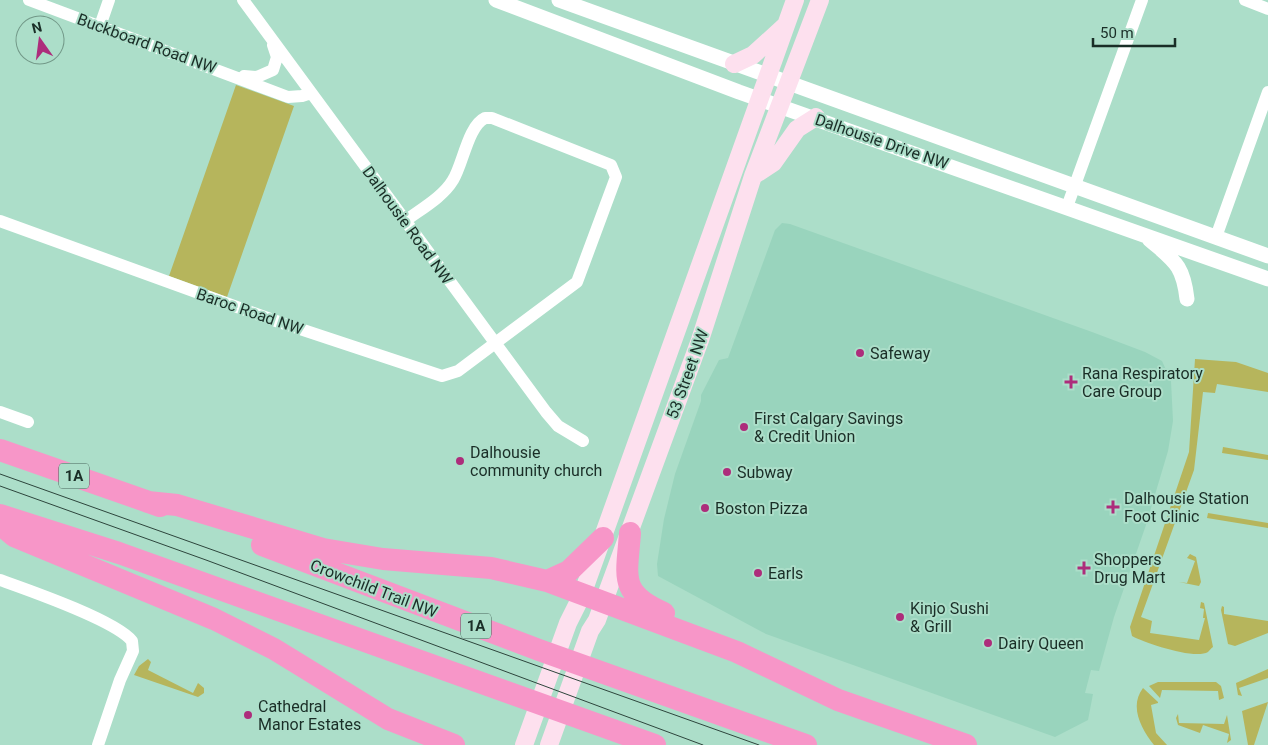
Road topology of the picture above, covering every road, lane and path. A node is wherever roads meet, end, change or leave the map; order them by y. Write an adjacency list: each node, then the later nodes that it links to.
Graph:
1 (29, 0): 12 (street, Buckboard Road NW)
2 (109, 0): 12 (street)
3 (243, 0): 13 (street, Dalhousie Road NW)
4 (496, 0): 20 (street, Dalhousie Drive NW)
5 (559, 0): 14 (street, Dalhousie Drive NW)
6 (795, 0): 11 (main road, 53 Street NW)
7 (820, 0): 17 (main road, 53 Street NW)
8 (1142, 0): 24 (street)
9 (1245, 0): 10 (street)
10 (1268, 9)
11 (786, 25): 14 (main road); 16 (main road, 53 Street NW)
12 (100, 26): 15 (street, Buckboard Road NW)
13 (271, 38): 15 (street, Buckboard Road NW); 19 (street, Dalhousie Road NW)
14 (734, 64): 16 (street, Dalhousie Drive NW)
15 (236, 76): 19 (street, Buckboard Road NW)
16 (767, 76): 17 (street, Dalhousie Drive NW); 20 (main road, 53 Street NW)
17 (788, 83): 21 (main road, 53 Street NW); 24 (street, Dalhousie Drive NW)
18 (1268, 92): 29 (street)
19 (311, 93): 27 (street, Dalhousie Road NW)
20 (759, 98): 21 (street, Dalhousie Drive NW); 42 (main road, 53 Street NW)
21 (779, 105): 22 (street, Dalhousie Drive NW); 23 (main road, 53 Street NW)
22 (816, 117): 23 (main road); 25 (street, Dalhousie Drive NW)
23 (753, 176): 41 (main road, 53 Street NW)
24 (1074, 186): 25 (street); 29 (street, Dalhousie Drive NW)
25 (1067, 207): 28 (street, Dalhousie Drive NW)
26 (0, 221): 33 (street, Baroc Road NW)
27 (405, 221): 33 (street, Dalhousie Road NW); 33 (street, Baroc Road NW)
28 (1144, 234): 31 (street, Dalhousie Drive NW); 32 (street)
29 (1216, 237): 30 (street, Dalhousie Drive NW)
30 (1268, 256)
31 (1268, 279)
32 (1187, 299)
33 (495, 344): 36 (street, Dalhousie Road NW)
34 (0, 412): 35 (street)
35 (28, 422)
36 (582, 441)
37 (0, 450): 38 (highway, Crowchild Trail NW / 1A)
38 (148, 502): 44 (highway); 53 (highway, Crowchild Trail NW / 1A)
39 (0, 515): 52 (highway)
40 (0, 524): 50 (highway)
41 (630, 533): 46 (main road, 53 Street NW); 47 (highway)
42 (603, 538): 44 (highway); 45 (main road, 53 Street NW)
43 (0, 580): 49 (street)
44 (547, 581): 45 (highway)
45 (582, 595): 46 (highway); 48 (main road, 53 Street NW)
46 (604, 602): 47 (highway); 51 (main road, 53 Street NW)
47 (737, 652): 54 (highway)
48 (525, 741)
49 (98, 745)
50 (453, 745)
51 (549, 745)
52 (655, 745)
53 (806, 745)
54 (966, 745)

